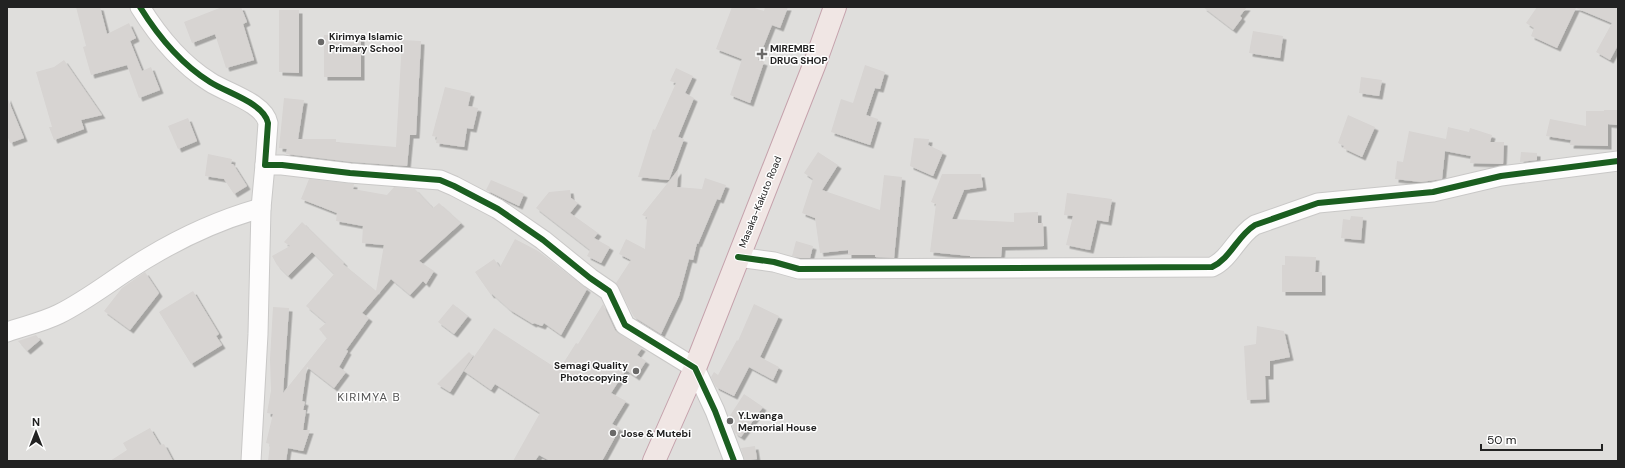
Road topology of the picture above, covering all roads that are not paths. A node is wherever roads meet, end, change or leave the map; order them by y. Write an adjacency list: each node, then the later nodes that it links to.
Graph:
1 (140, 7): 4 (street)
2 (835, 7): 6 (highway, Masaka-Kakuto Road)
3 (1618, 161): 6 (street)
4 (265, 165): 5 (street); 8 (street)
5 (261, 208): 7 (street); 9 (street)
6 (738, 257): 8 (highway, Masaka-Kakuto Road)
7 (7, 332)
8 (695, 368): 10 (highway, Masaka-Kakuto Road); 11 (street)
9 (251, 461)
10 (654, 461)
11 (734, 461)

